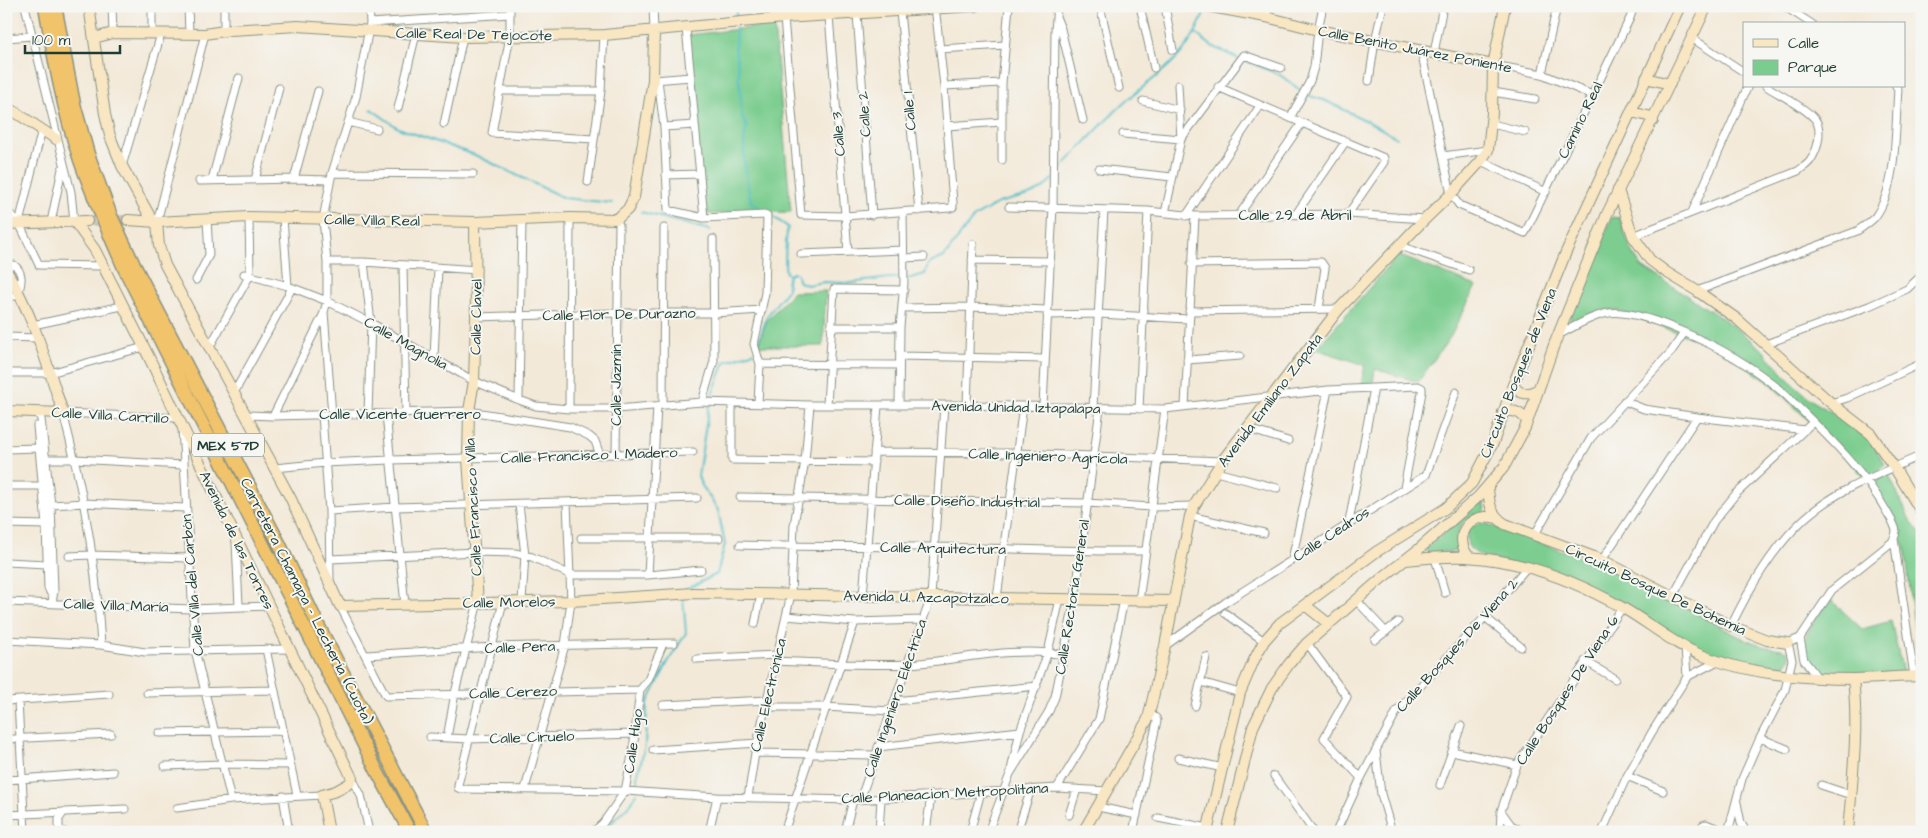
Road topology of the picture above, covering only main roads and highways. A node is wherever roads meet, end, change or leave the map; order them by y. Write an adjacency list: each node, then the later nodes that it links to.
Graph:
1 (45, 6): 3 (highway, Carretera Chamapa - Lechería (Cuota) / MEX 57D)
2 (55, 6): 4 (highway, Carretera Chamapa - Lechería (Cuota) / MEX 57D)
3 (410, 832)
4 (426, 832)

